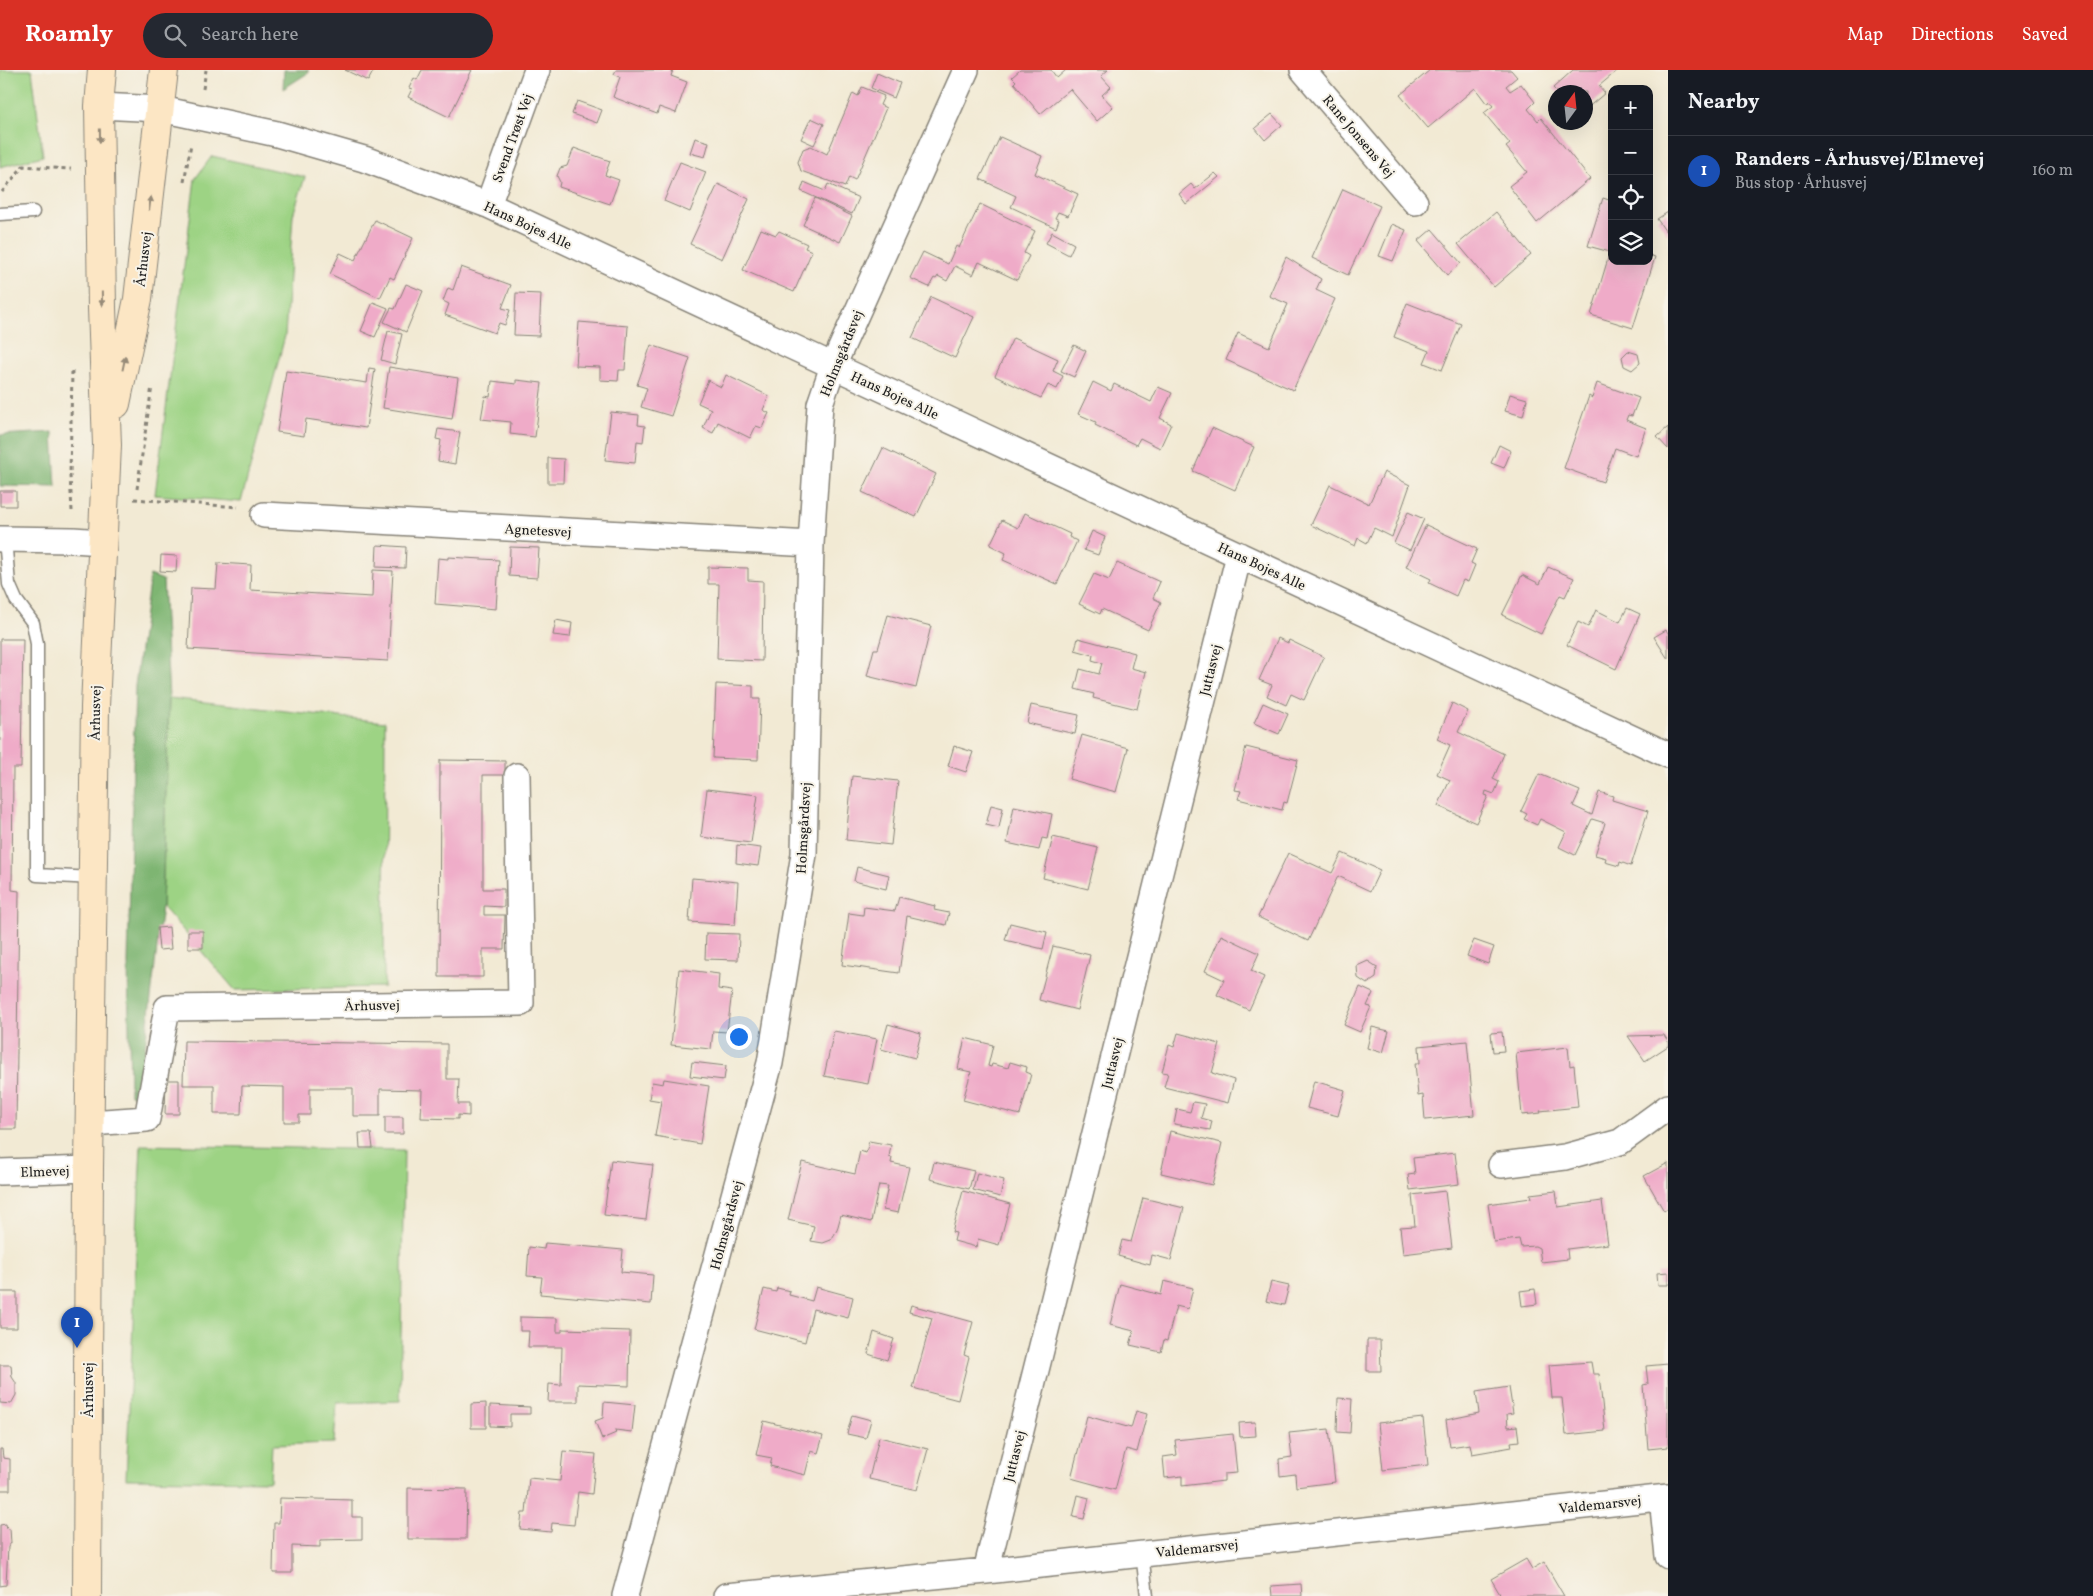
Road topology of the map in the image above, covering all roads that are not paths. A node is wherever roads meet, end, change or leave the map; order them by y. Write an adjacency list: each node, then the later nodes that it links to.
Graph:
1 (102, 70): 6 (main road, Århusvej)
2 (164, 70): 7 (main road, Århusvej)
3 (537, 70): 9 (street, Svend Trøst Vej)
4 (966, 70): 12 (street, Holmsgårdsvej)
5 (1303, 70): 8 (street, Rane Jonsens Vej)
6 (99, 106): 7 (street, Hans Bojes Alle); 13 (main road, Århusvej, one-way to 13)
7 (161, 109): 9 (street, Hans Bojes Alle); 13 (main road, Århusvej, one-way to 7)
8 (1415, 202)
9 (488, 205): 12 (street, Hans Bojes Alle)
10 (33, 212): 11 (lane)
11 (0, 214)
12 (832, 366): 17 (street, Holmsgårdsvej); 18 (street, Hans Bojes Alle)
13 (107, 445): 16 (main road, Århusvej)
14 (264, 515): 17 (street, Agnetesvej)
15 (3, 539): 16 (street); 21 (lane)
16 (102, 542): 21 (main road, Århusvej)
17 (811, 544): 32 (street, Holmsgårdsvej)
18 (1239, 555): 19 (street, Hans Bojes Alle); 30 (street, Juttasvej)
19 (1668, 755)
20 (517, 776): 23 (street, Århusvej)
21 (93, 878): 23 (main road, Århusvej)
22 (1668, 1107): 24 (street)
23 (90, 1123): 25 (main road, Århusvej)
24 (1502, 1165)
25 (89, 1169): 26 (street, Elmevej); 31 (main road, Århusvej)
26 (0, 1172)
27 (1665, 1497): 28 (street, Valdemarsvej); 29 (street)
28 (1142, 1554): 30 (street, Valdemarsvej); 34 (lane)
29 (1668, 1556)
30 (986, 1571): 33 (street, Valdemarsvej)
31 (87, 1596)
32 (625, 1596)
33 (726, 1596)
34 (1147, 1596)

